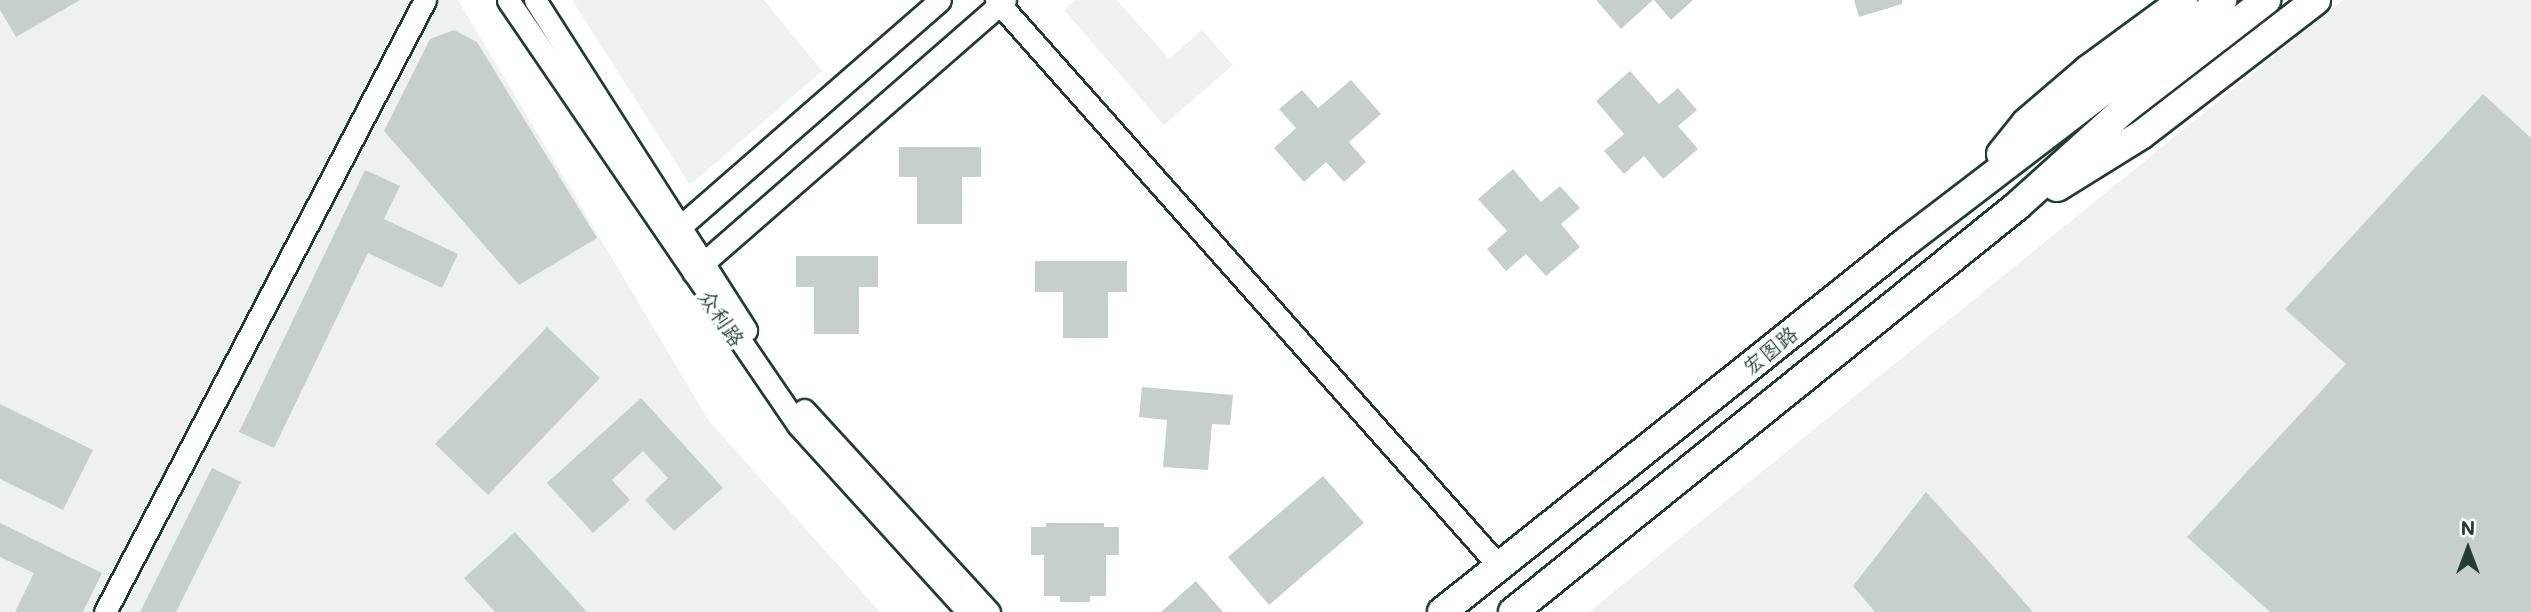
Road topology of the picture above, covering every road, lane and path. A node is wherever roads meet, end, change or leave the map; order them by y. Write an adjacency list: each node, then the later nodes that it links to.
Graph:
1 (425, 0): 15 (street)
2 (508, 0): 12 (street, 众利路)
3 (535, 0): 12 (street, 众利路)
4 (940, 0): 12 (street)
5 (2183, 0): 10 (main road)
6 (2222, 0): 10 (main road, 宏图路)
7 (2266, 0): 11 (main road)
8 (2316, 0): 11 (main road)
9 (1000, 1): 13 (street); 14 (street)
10 (1971, 191): 14 (main road, 宏图路)
11 (2017, 206): 19 (main road)
12 (674, 231): 13 (street, 众利路)
13 (698, 268): 16 (street, 众利路); 17 (street, 众利路)
14 (1499, 566): 18 (main road, 宏图路)
15 (105, 612)
16 (968, 612)
17 (989, 612)
18 (1441, 612)
19 (1513, 612)

